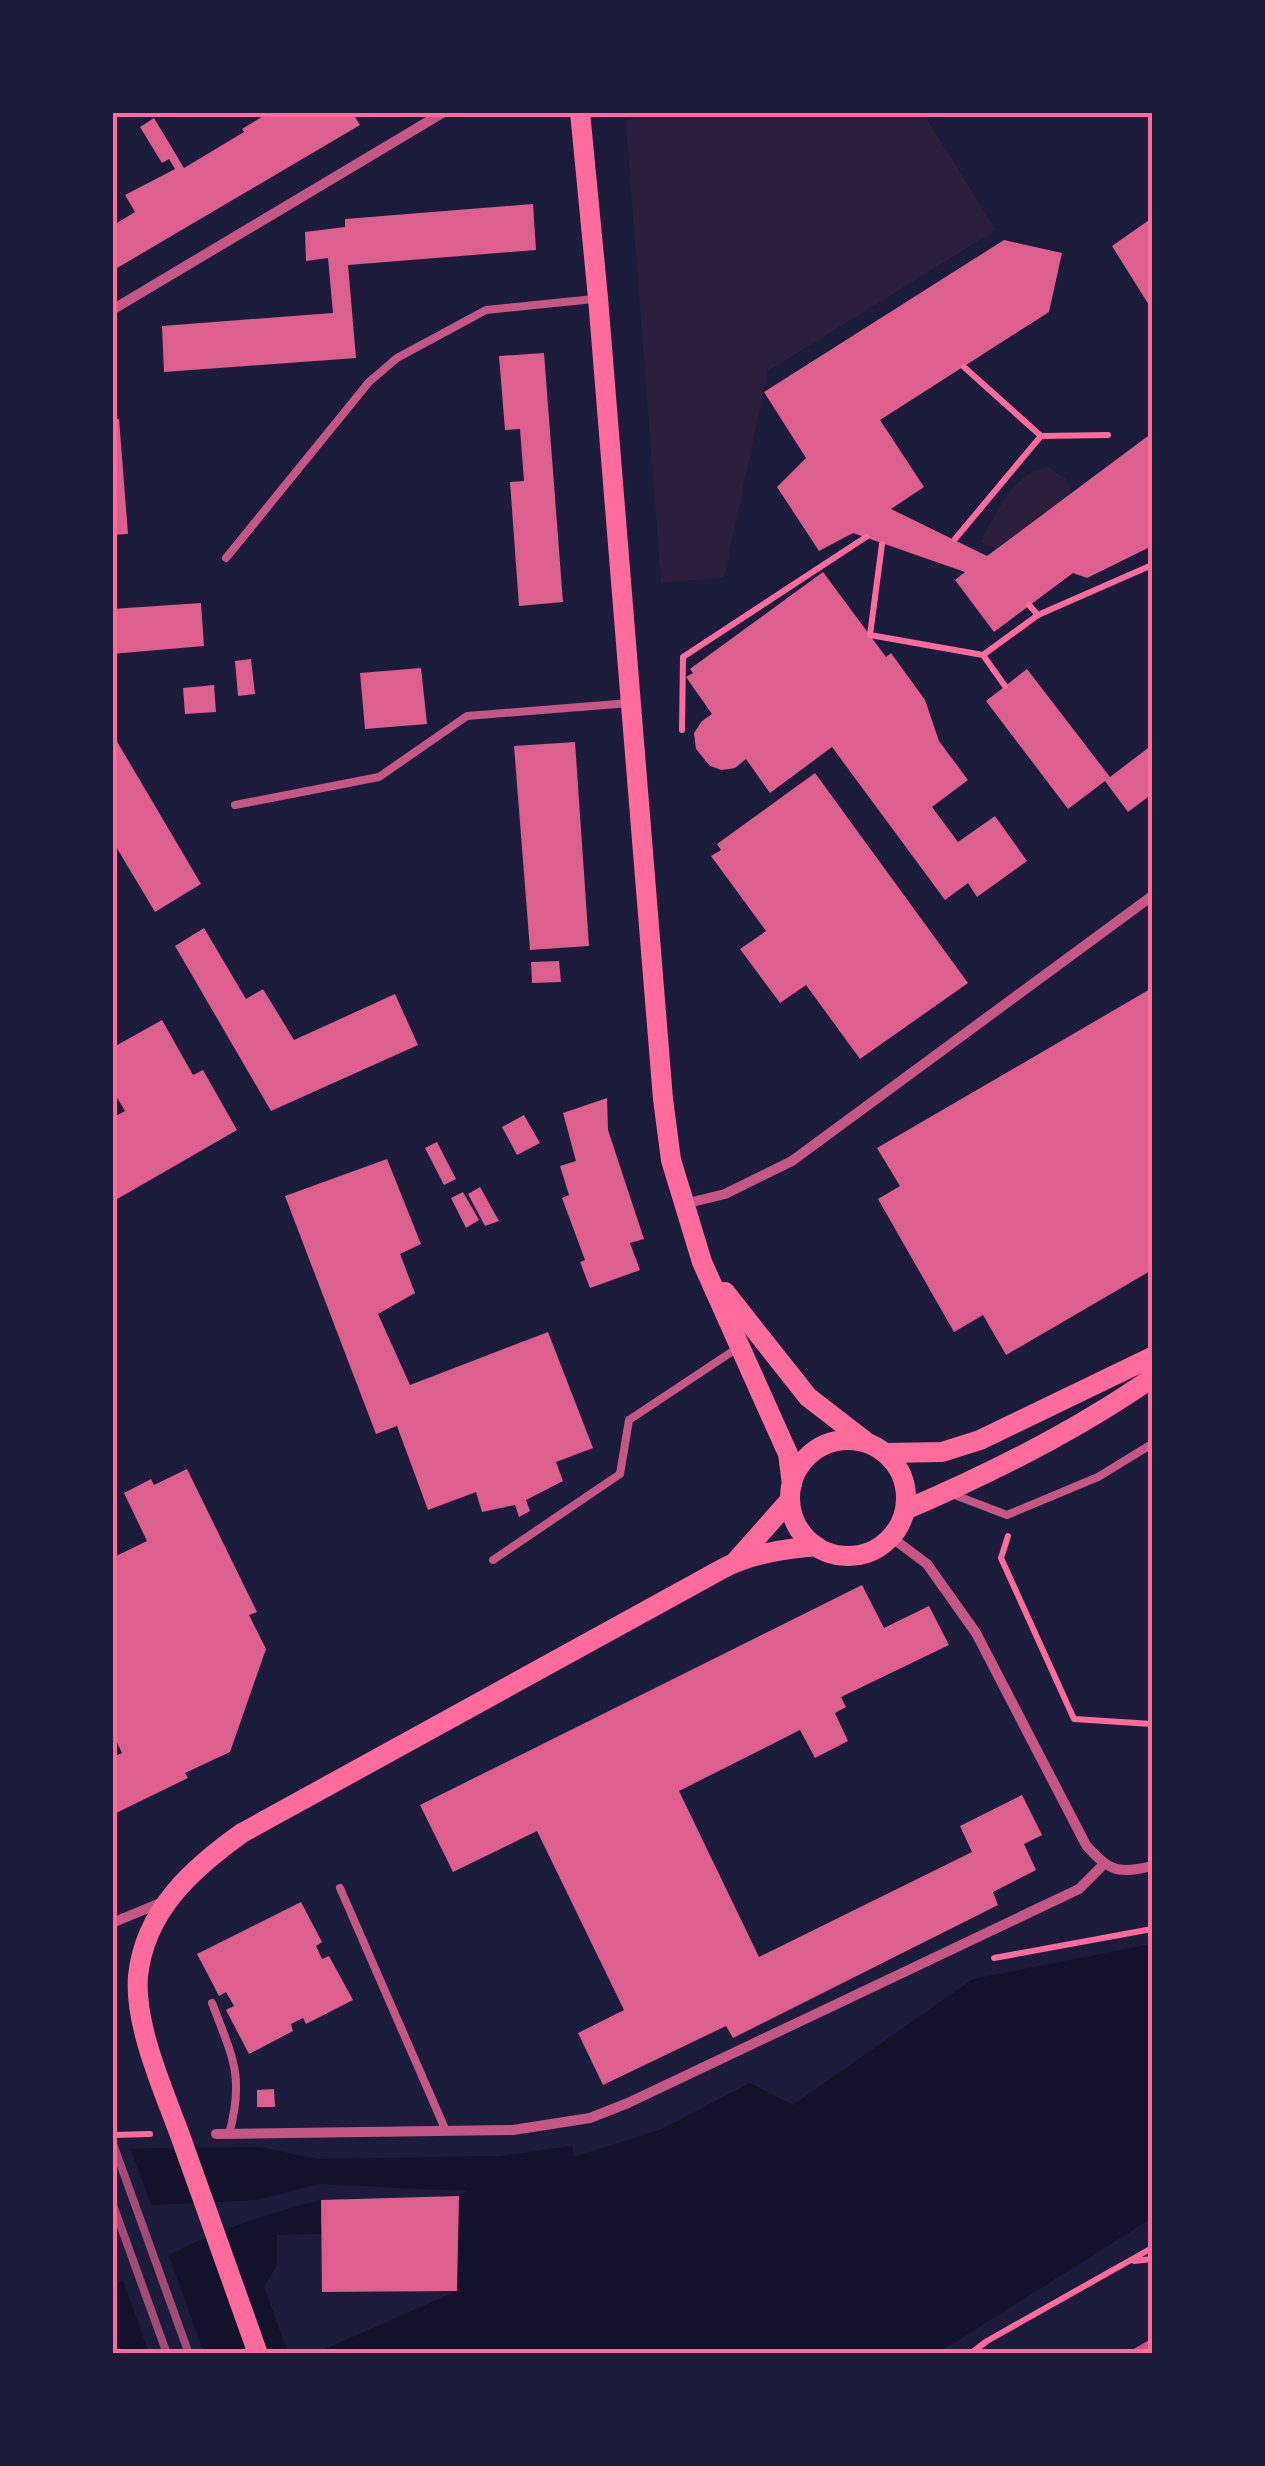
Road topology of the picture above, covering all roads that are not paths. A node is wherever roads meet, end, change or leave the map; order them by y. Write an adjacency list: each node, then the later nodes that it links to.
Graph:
1 (444, 112): 4 (street)
2 (580, 112): 3 (main road)
3 (598, 298): 5 (lane); 6 (main road)
4 (112, 310)
5 (226, 558)
6 (630, 703): 7 (lane); 9 (main road)
7 (235, 805)
8 (1152, 896): 9 (street)
9 (683, 1204): 10 (main road)
10 (702, 1262): 11 (main road); 14 (main road)
11 (739, 1348): 17 (main road); 22 (lane)
12 (1152, 1357): 16 (main road)
13 (1152, 1378): 18 (main road)
14 (866, 1442): 16 (main road); 17 (main road)
15 (1152, 1444): 18 (lane)
16 (886, 1453): 19 (main road)
17 (791, 1492): 21 (main road); 23 (main road)
18 (948, 1492): 19 (main road)
19 (905, 1510): 20 (main road)
20 (892, 1537): 21 (main road); 24 (street)
21 (816, 1546): 23 (main road)
22 (493, 1560)
23 (735, 1562): 27 (main road)
24 (1103, 1865): 25 (street); 30 (street)
25 (1152, 1866)
26 (340, 1888): 30 (lane)
27 (166, 1900): 28 (street); 33 (main road)
28 (112, 1923)
29 (212, 2002): 31 (lane)
30 (446, 2131): 31 (street)
31 (223, 2134)
32 (1152, 2343): 34 (lane)
33 (258, 2354)
34 (1133, 2354)

